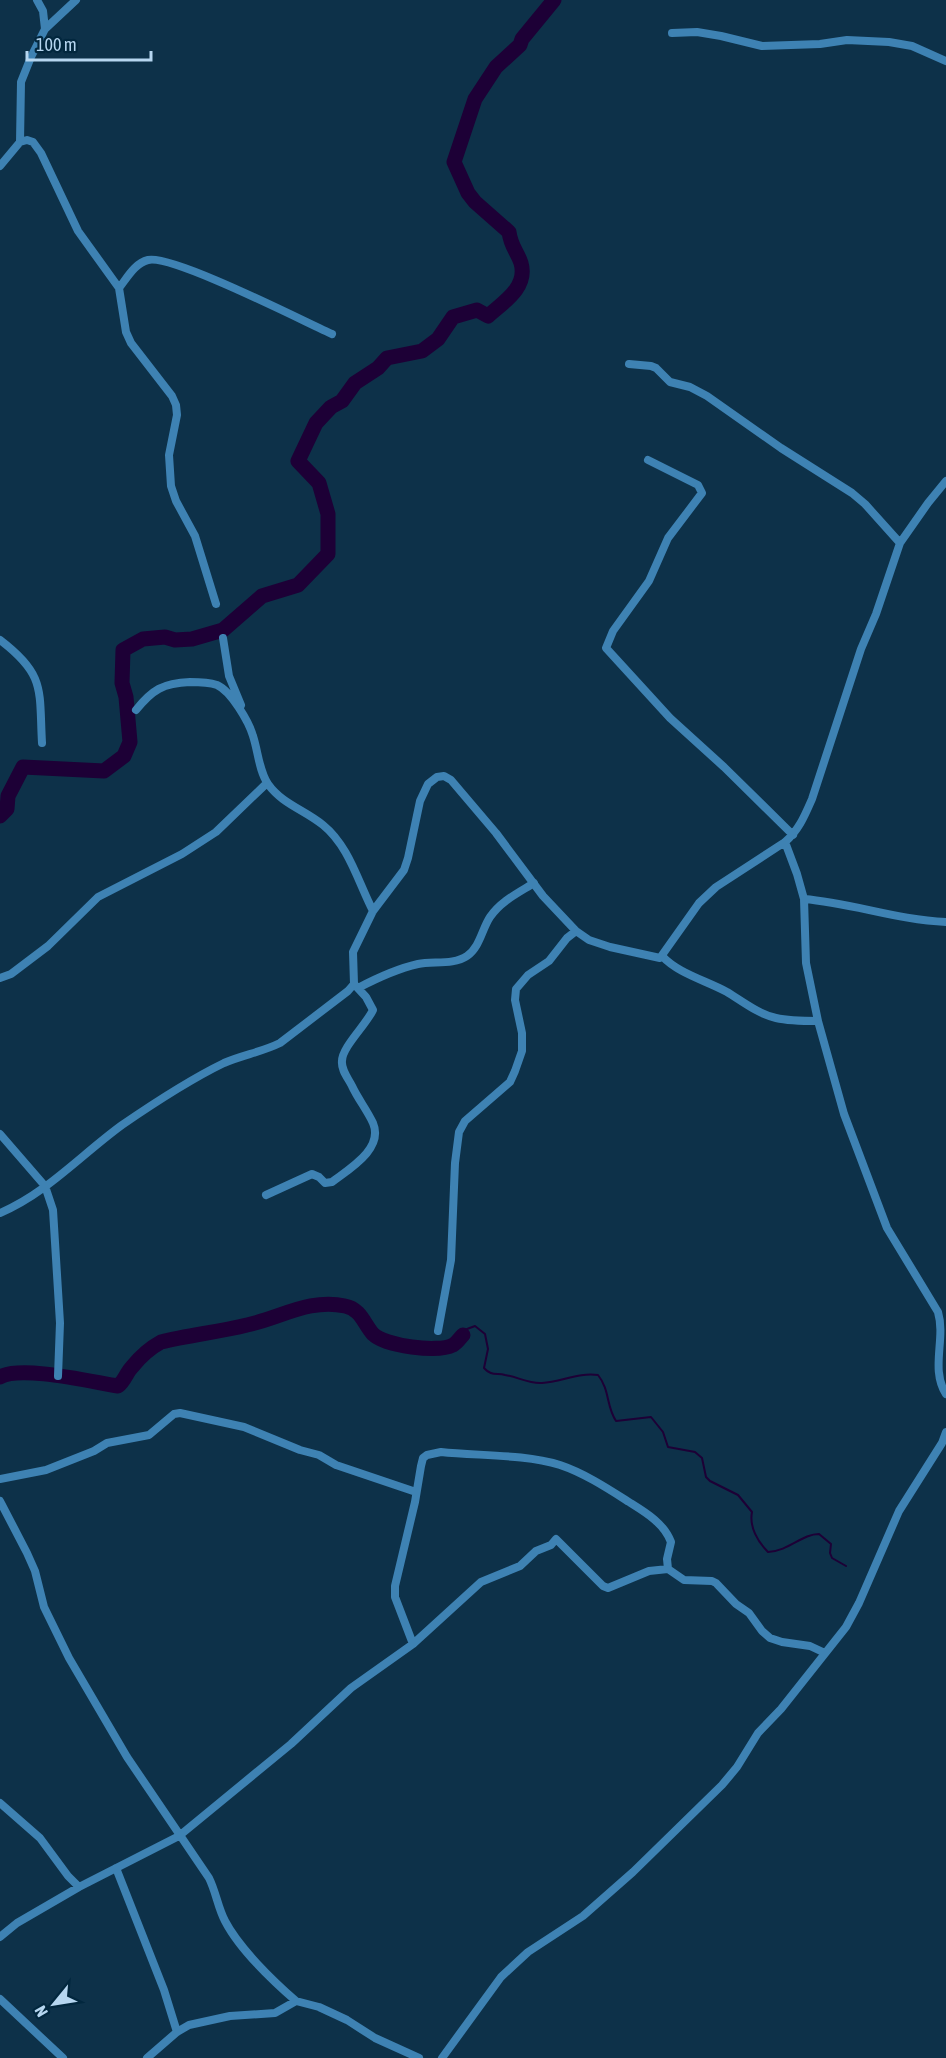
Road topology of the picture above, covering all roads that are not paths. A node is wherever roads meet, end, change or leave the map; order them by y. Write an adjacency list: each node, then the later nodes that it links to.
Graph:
1 (37, 0): 3 (street)
2 (76, 0): 3 (street)
3 (45, 28): 6 (street)
4 (672, 33): 5 (street)
5 (946, 61)
6 (20, 142): 7 (street); 8 (street)
7 (0, 166)
8 (119, 288): 9 (street); 14 (street)
9 (332, 334)
10 (629, 364): 13 (street)
11 (648, 460): 21 (street)
12 (946, 482): 13 (street)
13 (900, 543): 21 (street)
14 (216, 604)
15 (223, 638): 18 (street)
16 (0, 640): 19 (street)
17 (136, 710): 18 (street)
18 (247, 719): 20 (street)
19 (42, 743)
20 (267, 783): 25 (street); 29 (street)
21 (793, 835): 22 (street)
22 (785, 842): 24 (street); 28 (street)
23 (534, 883): 25 (street); 27 (street); 30 (street)
24 (804, 899): 26 (street); 31 (street)
25 (373, 911): 30 (street)
26 (946, 922)
27 (576, 931): 28 (street); 36 (street)
28 (662, 956): 31 (street)
29 (0, 978)
30 (356, 986): 33 (street); 34 (street)
31 (818, 1021): 38 (street)
32 (0, 1134): 33 (street)
33 (45, 1186): 35 (street); 37 (street)
34 (266, 1195)
35 (0, 1213)
36 (438, 1331)
37 (58, 1376)
38 (946, 1394)
39 (946, 1432): 45 (street)
40 (0, 1479): 41 (street)
41 (416, 1492): 43 (street); 44 (street)
42 (0, 1502): 48 (street)
43 (668, 1569): 44 (street); 45 (street)
44 (413, 1644): 47 (street)
45 (825, 1653): 59 (street)
46 (0, 1803): 51 (street)
47 (193, 1827): 48 (street); 49 (street)
48 (179, 1836): 49 (street); 50 (street)
49 (189, 1848): 54 (street)
50 (116, 1868): 51 (street); 55 (street)
51 (79, 1887): 52 (street)
52 (0, 1937)
53 (0, 2000): 56 (street)
54 (296, 2001): 55 (street); 58 (street)
55 (177, 2032): 57 (street)
56 (63, 2058)
57 (147, 2058)
58 (419, 2058)
59 (442, 2058)

